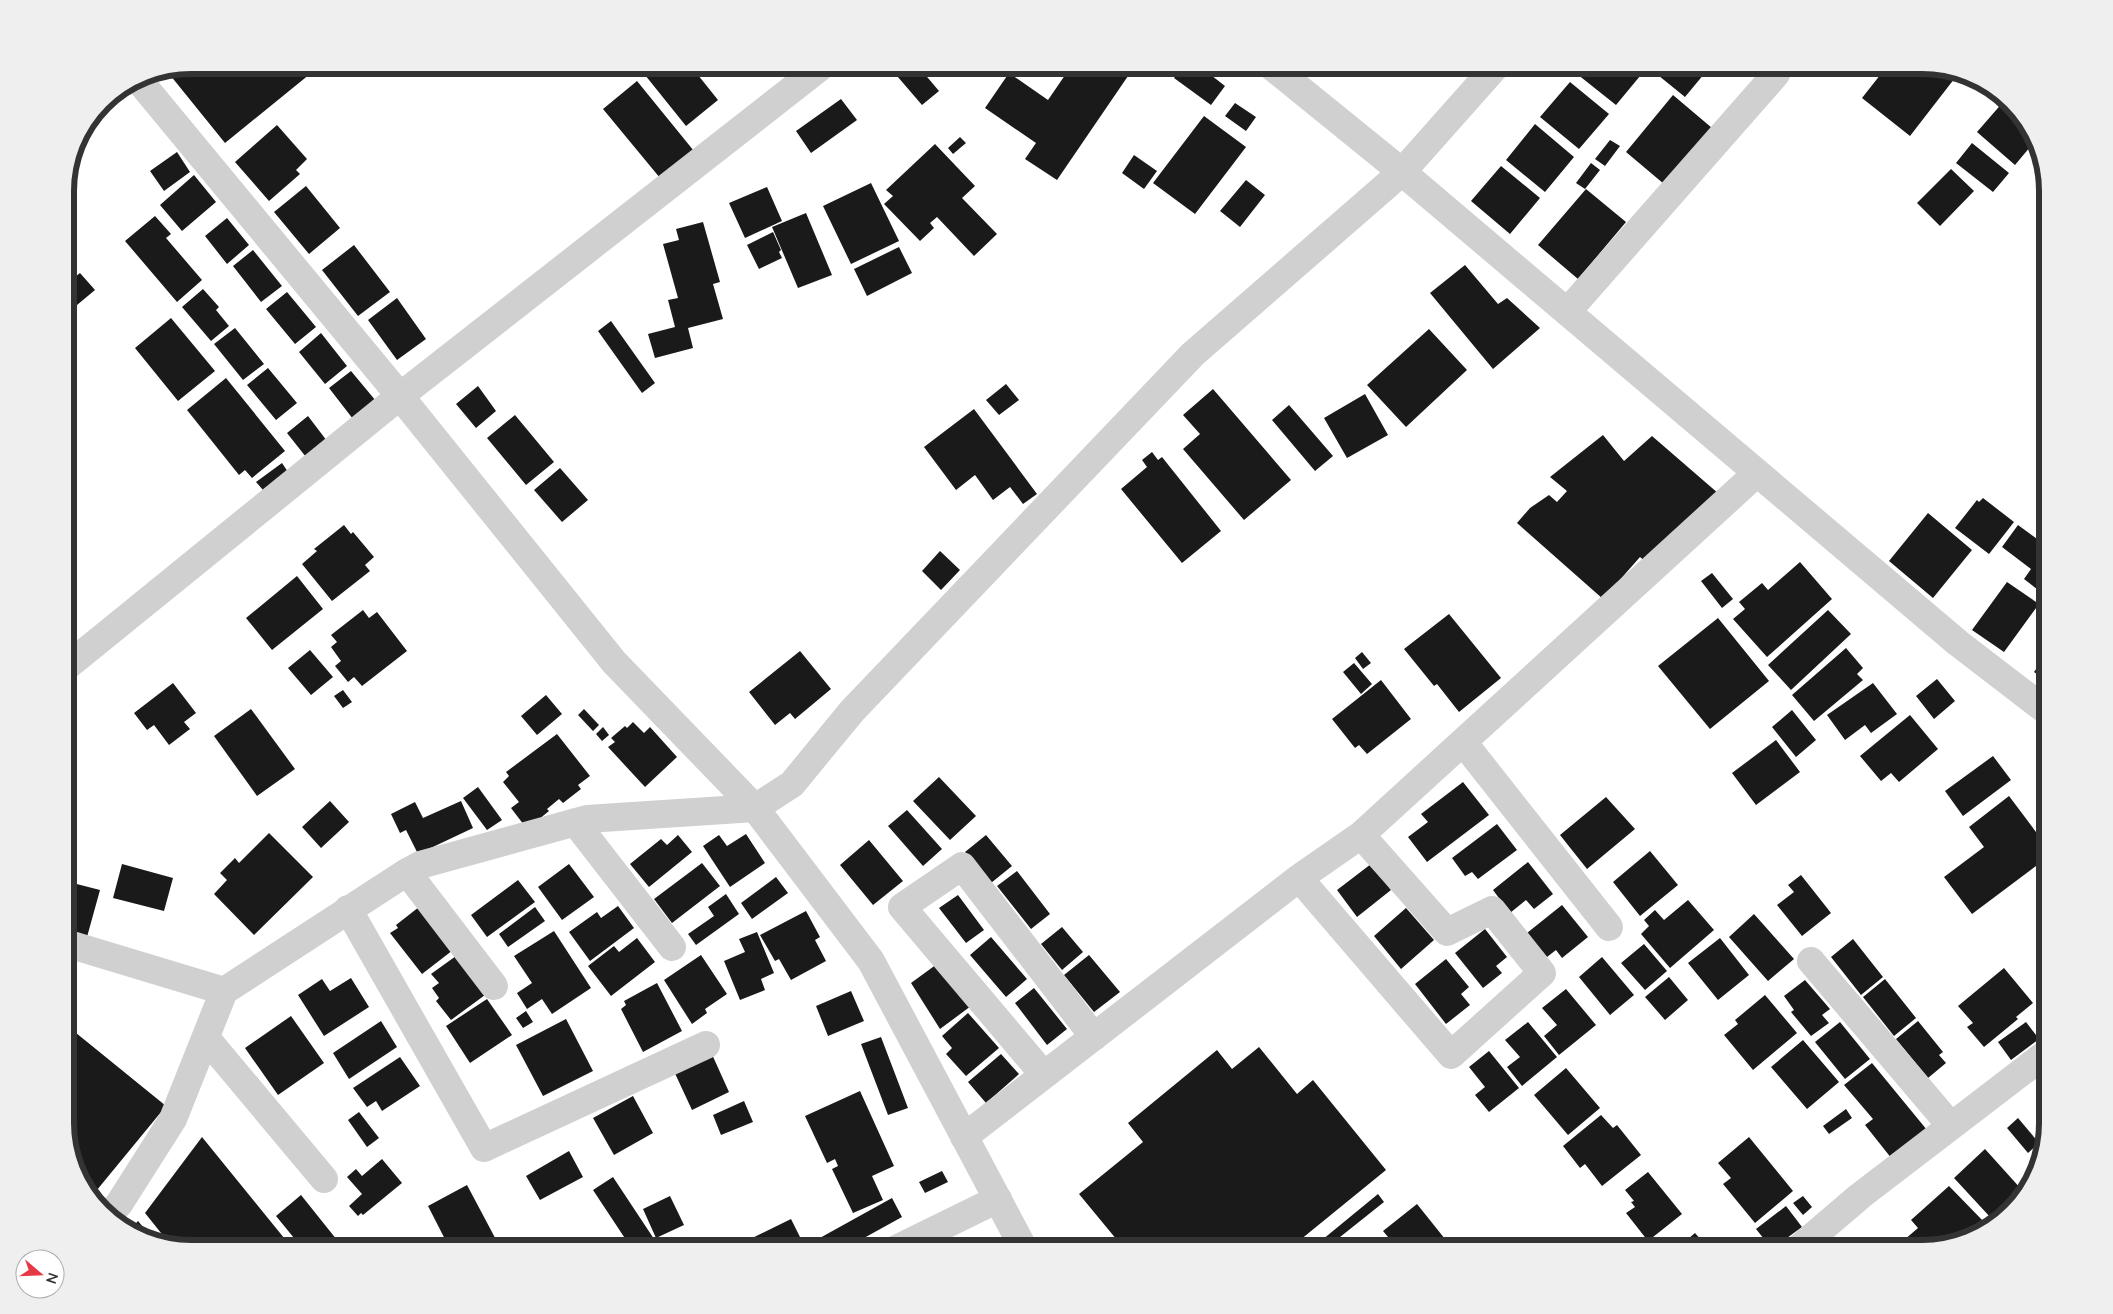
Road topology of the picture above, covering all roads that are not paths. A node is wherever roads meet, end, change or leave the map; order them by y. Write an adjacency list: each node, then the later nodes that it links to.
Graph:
1 (811, 74): 8 (street)
2 (1281, 74): 6 (street)
3 (1489, 74): 6 (street)
4 (1776, 74): 7 (street)
5 (142, 85): 8 (street)
6 (1402, 172): 7 (street); 13 (street)
7 (1567, 312): 9 (street)
8 (400, 396): 10 (street); 13 (street)
9 (1757, 473): 11 (street); 12 (street)
10 (74, 661)
11 (2039, 705)
12 (1463, 742): 15 (street); 19 (street)
13 (755, 808): 14 (street); 31 (street)
14 (575, 822): 16 (street); 21 (street)
15 (1361, 835): 17 (street); 17 (street)
16 (407, 872): 18 (street); 23 (street)
17 (1299, 878): 25 (street)
18 (348, 909): 24 (street); 27 (street)
19 (1609, 927)
20 (74, 946): 24 (street)
21 (672, 947)
22 (1811, 960): 30 (street)
23 (494, 986)
24 (224, 991): 26 (street)
25 (1094, 1037): 29 (street); 29 (street)
26 (206, 1038): 32 (street); 34 (street)
27 (706, 1045)
28 (2039, 1059): 30 (street)
29 (1044, 1075): 31 (street)
30 (1951, 1126): 37 (street)
31 (964, 1138): 33 (street)
32 (324, 1179)
33 (998, 1199): 35 (street); 36 (street)
34 (113, 1211)
35 (914, 1240)
36 (1019, 1240)
37 (1809, 1240)

